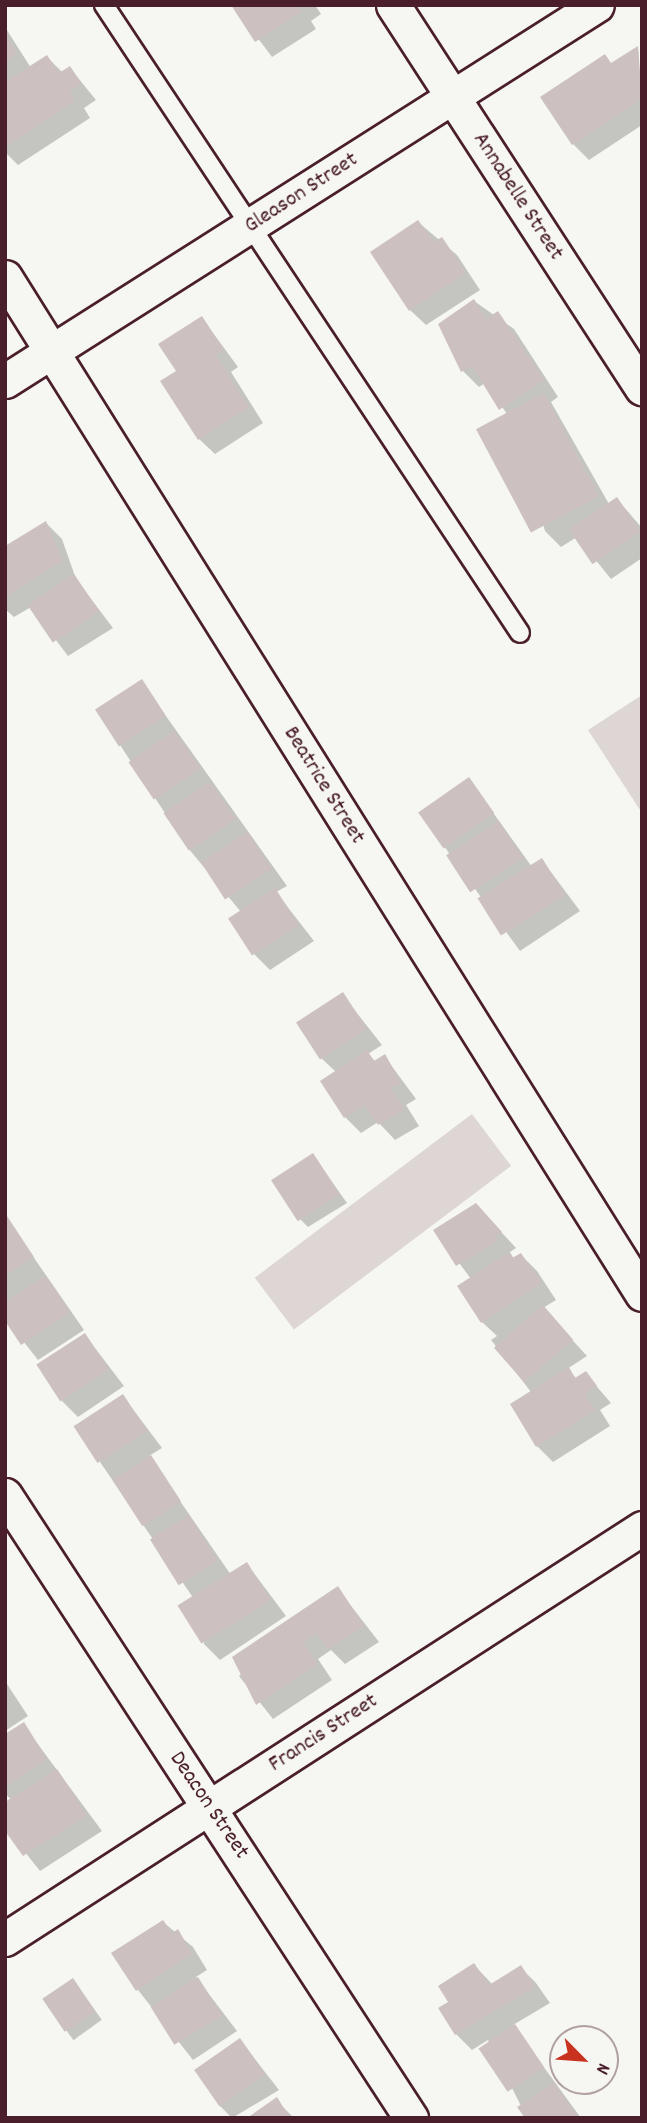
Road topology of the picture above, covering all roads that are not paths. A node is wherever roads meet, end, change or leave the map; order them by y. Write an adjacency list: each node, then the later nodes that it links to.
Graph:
1 (104, 5): 5 (lane)
2 (393, 5): 4 (street, Annabelle Street)
3 (597, 5): 4 (street, Gleason Street)
4 (453, 98): 5 (street, Gleason Street); 9 (street, Annabelle Street)
5 (248, 229): 7 (street, Gleason Street); 10 (lane)
6 (5, 277): 7 (street, Beatrice Street)
7 (52, 351): 8 (street, Gleason Street); 11 (street, Beatrice Street)
8 (5, 381)
9 (642, 388)
10 (520, 632)
11 (642, 1294)
12 (5, 1495): 14 (street, Deacon Street)
13 (642, 1528): 14 (street, Francis Street)
14 (210, 1808): 15 (street, Francis Street); 16 (street, Deacon Street)
15 (5, 1939)
16 (411, 2118)

